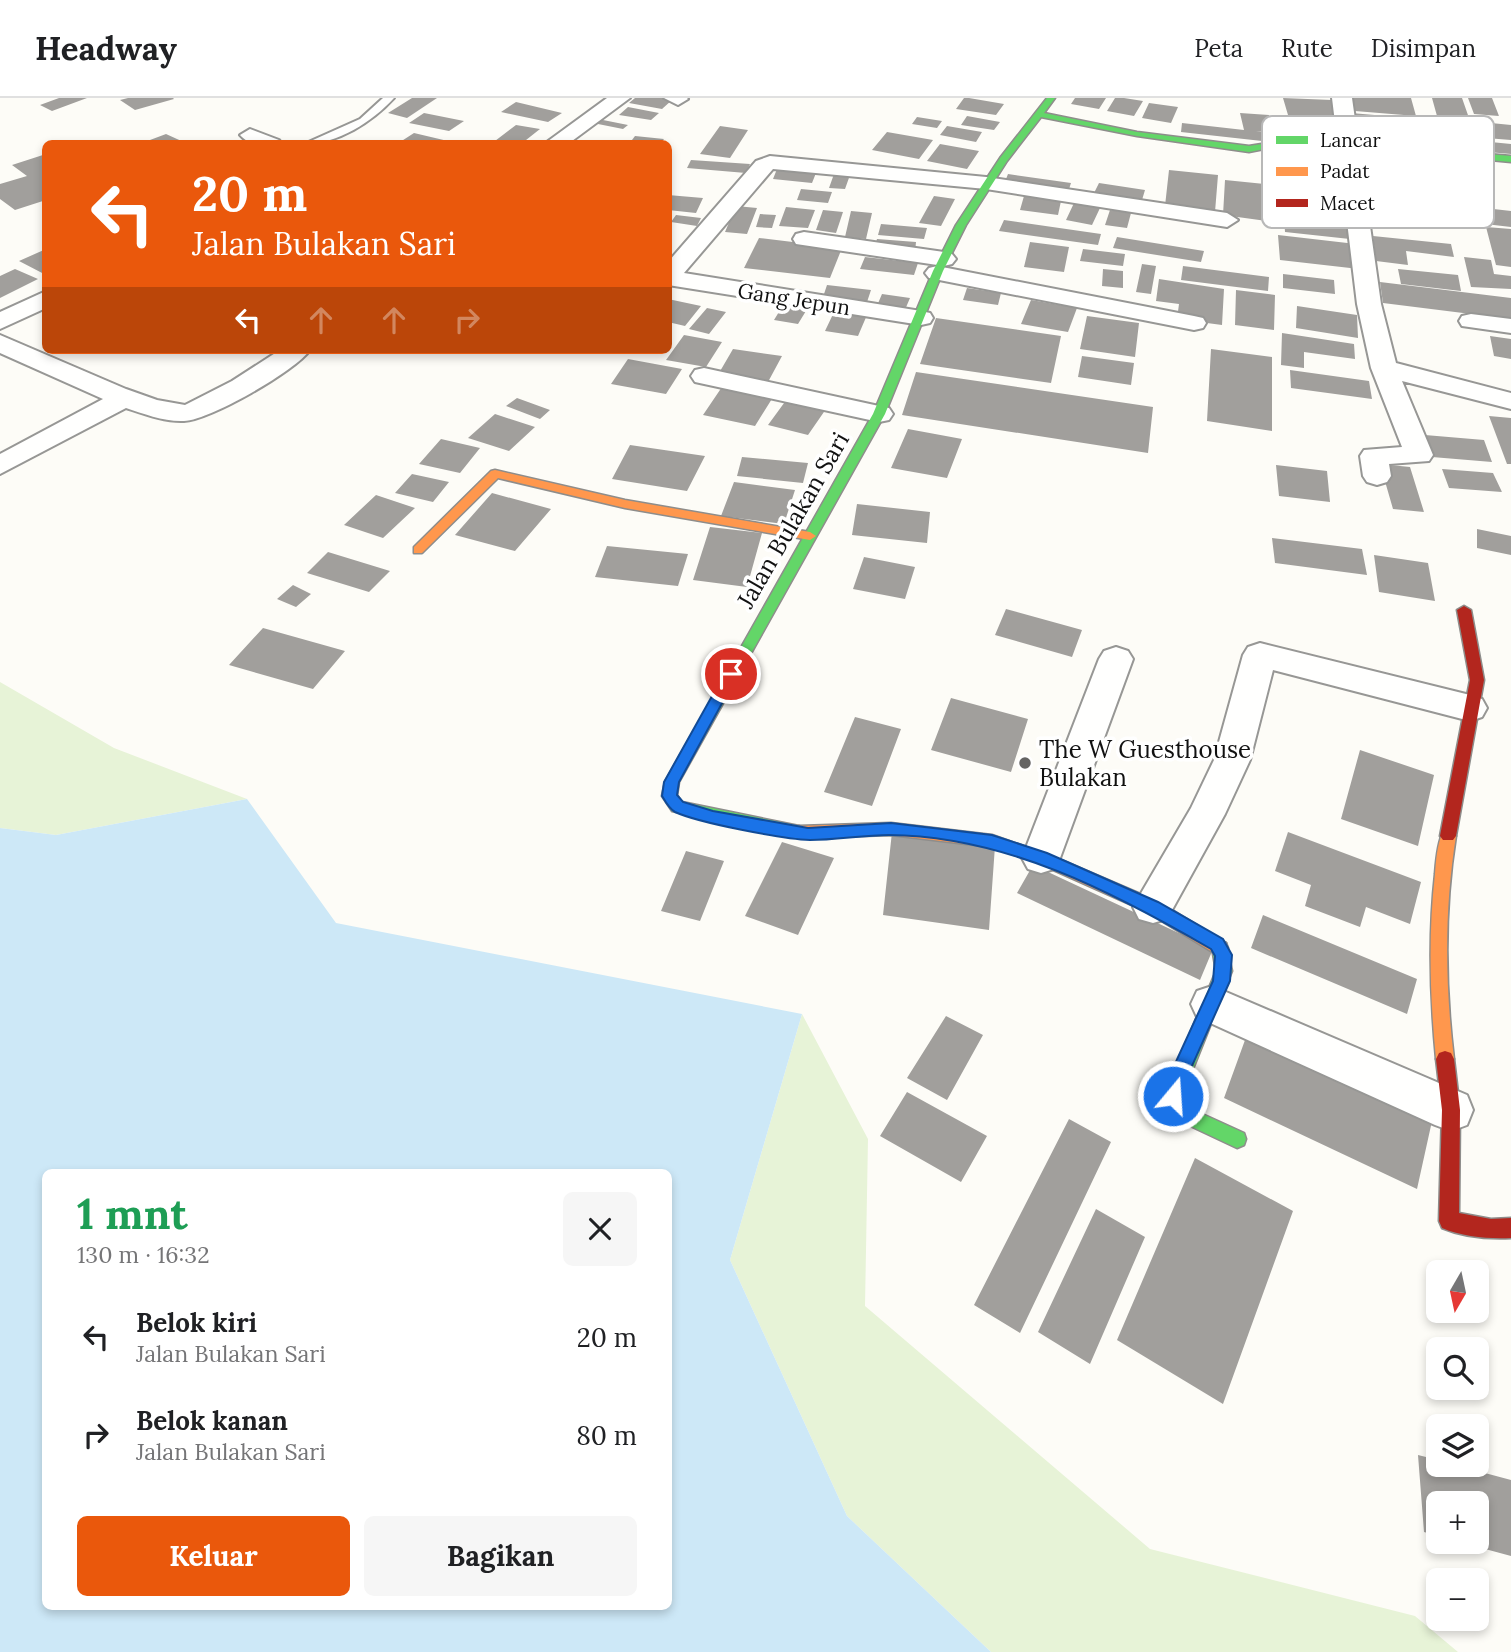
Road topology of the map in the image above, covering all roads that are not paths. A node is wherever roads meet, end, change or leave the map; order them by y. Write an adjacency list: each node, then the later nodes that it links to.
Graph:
1 (389, 98): 9 (lane)
2 (620, 98): 10 (street)
3 (1051, 98): 5 (street, Jalan Bulakan Sari)
4 (1342, 98): 6 (street)
5 (1038, 114): 11 (street); 12 (street, Jalan Bulakan Sari)
6 (1345, 116)
7 (250, 135): 8 (street)
8 (262, 140)
9 (319, 140)
10 (565, 140)
11 (1262, 148)
12 (986, 183): 13 (street); 16 (street, Jalan Bulakan Sari); 17 (street, Gang Jepun)
13 (1227, 220)
14 (1360, 228): 26 (street)
15 (804, 239): 16 (street)
16 (940, 266): 20 (street, Jalan Bulakan Sari); 22 (street)
17 (672, 273)
18 (672, 278): 20 (street, Gang Jepun)
19 (42, 302): 24 (street)
20 (921, 318): 30 (street, Jalan Bulakan Sari)
21 (1471, 321): 23 (street)
22 (1194, 323)
23 (1511, 326)
24 (0, 339): 28 (street)
25 (291, 354): 28 (street)
26 (1384, 368): 29 (street); 32 (street)
27 (704, 376): 30 (street)
28 (125, 397): 31 (street)
29 (1511, 401)
30 (879, 414): 33 (street, Jalan Bulakan Sari)
31 (0, 465)
32 (1377, 476)
33 (810, 536): 34 (street); 38 (street, Jalan Bulakan Sari)
34 (418, 550)
35 (1464, 610): 37 (street)
36 (1116, 659): 38 (street)
37 (1470, 708): 39 (street); 41 (street)
38 (1041, 858): 39 (street, Jalan Bulakan Sari)
39 (1153, 907): 40 (street, Jalan Bulakan Sari)
40 (1212, 1004): 41 (street); 42 (street, Jalan Bulakan Sari)
41 (1451, 1110): 43 (street)
42 (1237, 1139)
43 (1511, 1228)

